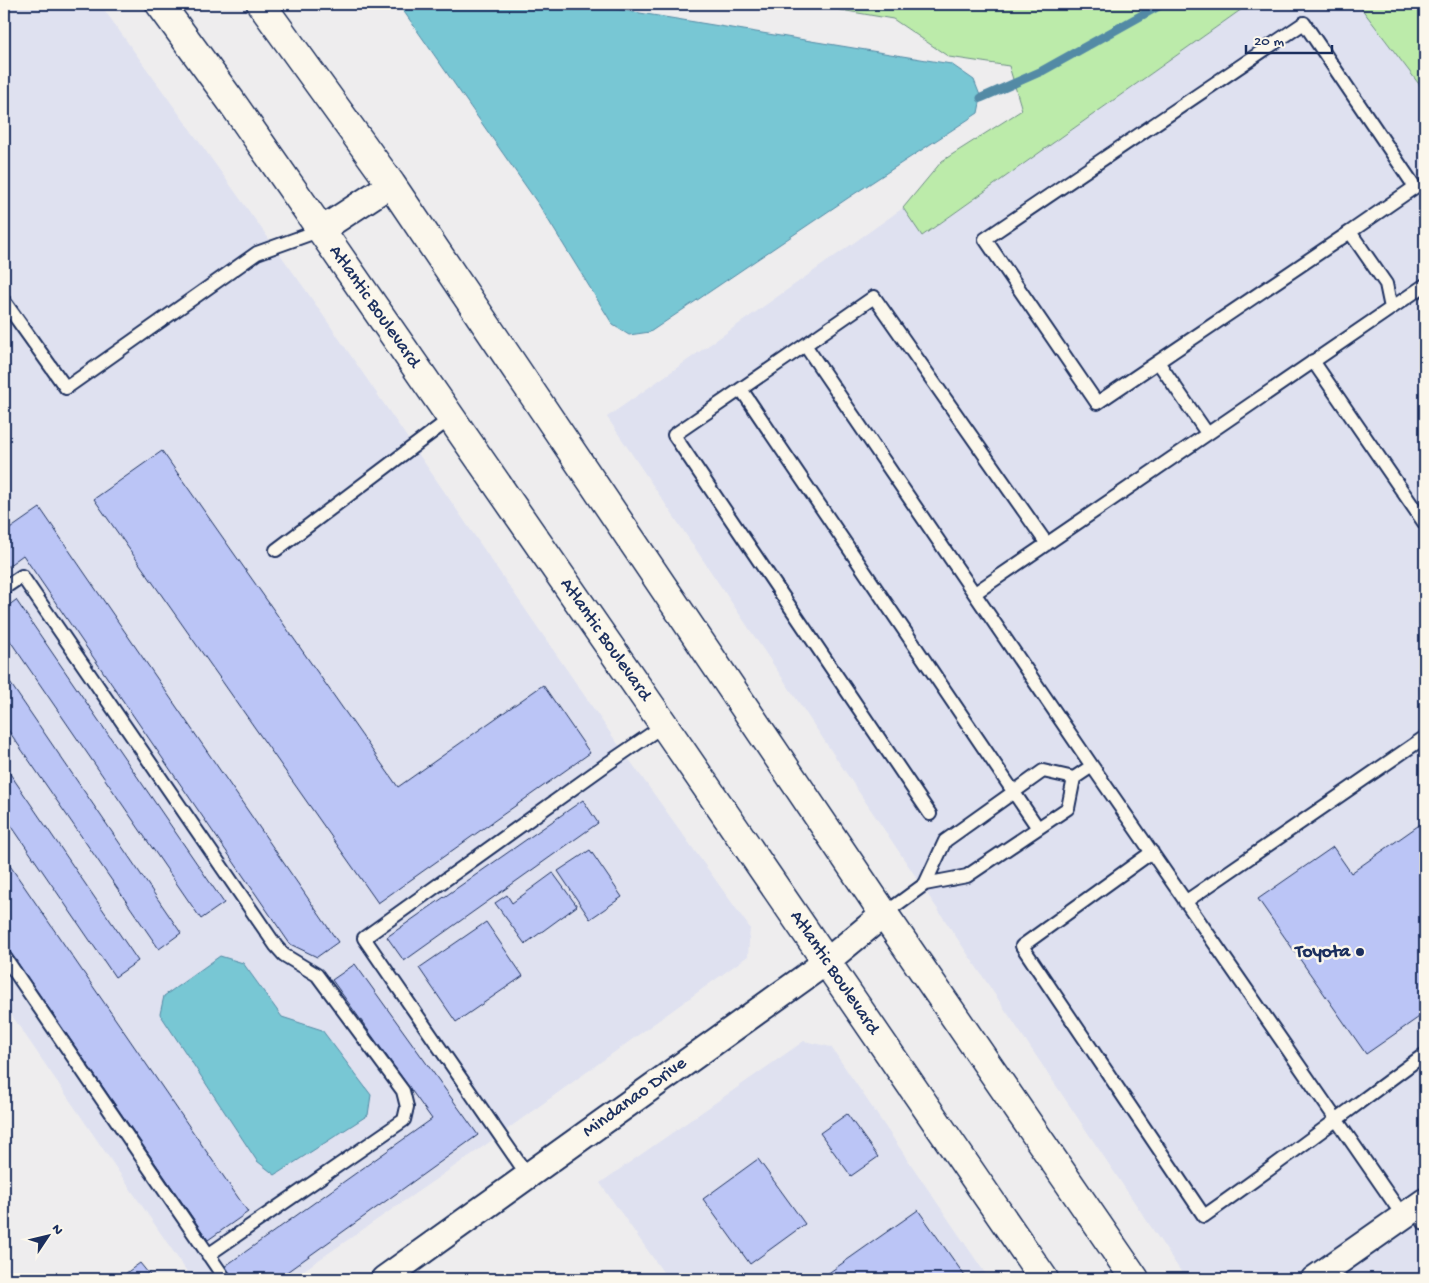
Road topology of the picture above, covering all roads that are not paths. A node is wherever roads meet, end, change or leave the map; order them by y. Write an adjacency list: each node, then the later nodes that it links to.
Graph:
1 (160, 4): 4 (highway, Atlantic Boulevard)
2 (261, 4): 3 (highway)
3 (391, 184): 4 (street); 30 (highway)
4 (321, 230): 7 (lane); 13 (highway, Atlantic Boulevard)
5 (1350, 232): 8 (lane); 11 (lane); 11 (lane)
6 (1425, 285): 8 (lane)
7 (4, 301)
8 (1391, 308): 10 (lane)
9 (805, 345): 12 (lane); 16 (lane); 19 (lane)
10 (1313, 361): 14 (lane); 15 (lane)
11 (1158, 362): 14 (lane)
12 (741, 389): 24 (lane); 25 (lane)
13 (451, 418): 17 (lane); 20 (highway, Atlantic Boulevard)
14 (1207, 433): 16 (lane)
15 (1425, 524)
16 (1046, 544): 19 (lane)
17 (276, 550)
18 (4, 588): 37 (lane)
19 (975, 594): 22 (lane)
20 (664, 725): 32 (highway, Atlantic Boulevard); 35 (lane)
21 (1425, 737): 29 (lane)
22 (1092, 766): 23 (lane); 27 (lane)
23 (1074, 778): 24 (lane); 26 (lane)
24 (1013, 792): 26 (lane); 28 (lane)
25 (930, 814)
26 (1038, 828): 28 (lane)
27 (1152, 852): 29 (lane); 34 (lane)
28 (925, 884): 30 (lane)
29 (1185, 902): 34 (lane)
30 (884, 914): 32 (street, Mindanao Drive); 41 (highway)
31 (4, 956): 37 (lane)
32 (826, 962): 35 (street, Mindanao Drive); 40 (highway, Atlantic Boulevard)
33 (1425, 1054): 34 (lane)
34 (1336, 1119): 36 (lane)
35 (528, 1176): 39 (street, Mindanao Drive)
36 (1417, 1212): 42 (street)
37 (208, 1255): 38 (lane)
38 (225, 1279)
39 (384, 1279)
40 (1044, 1279)
41 (1135, 1279)
42 (1314, 1279)

